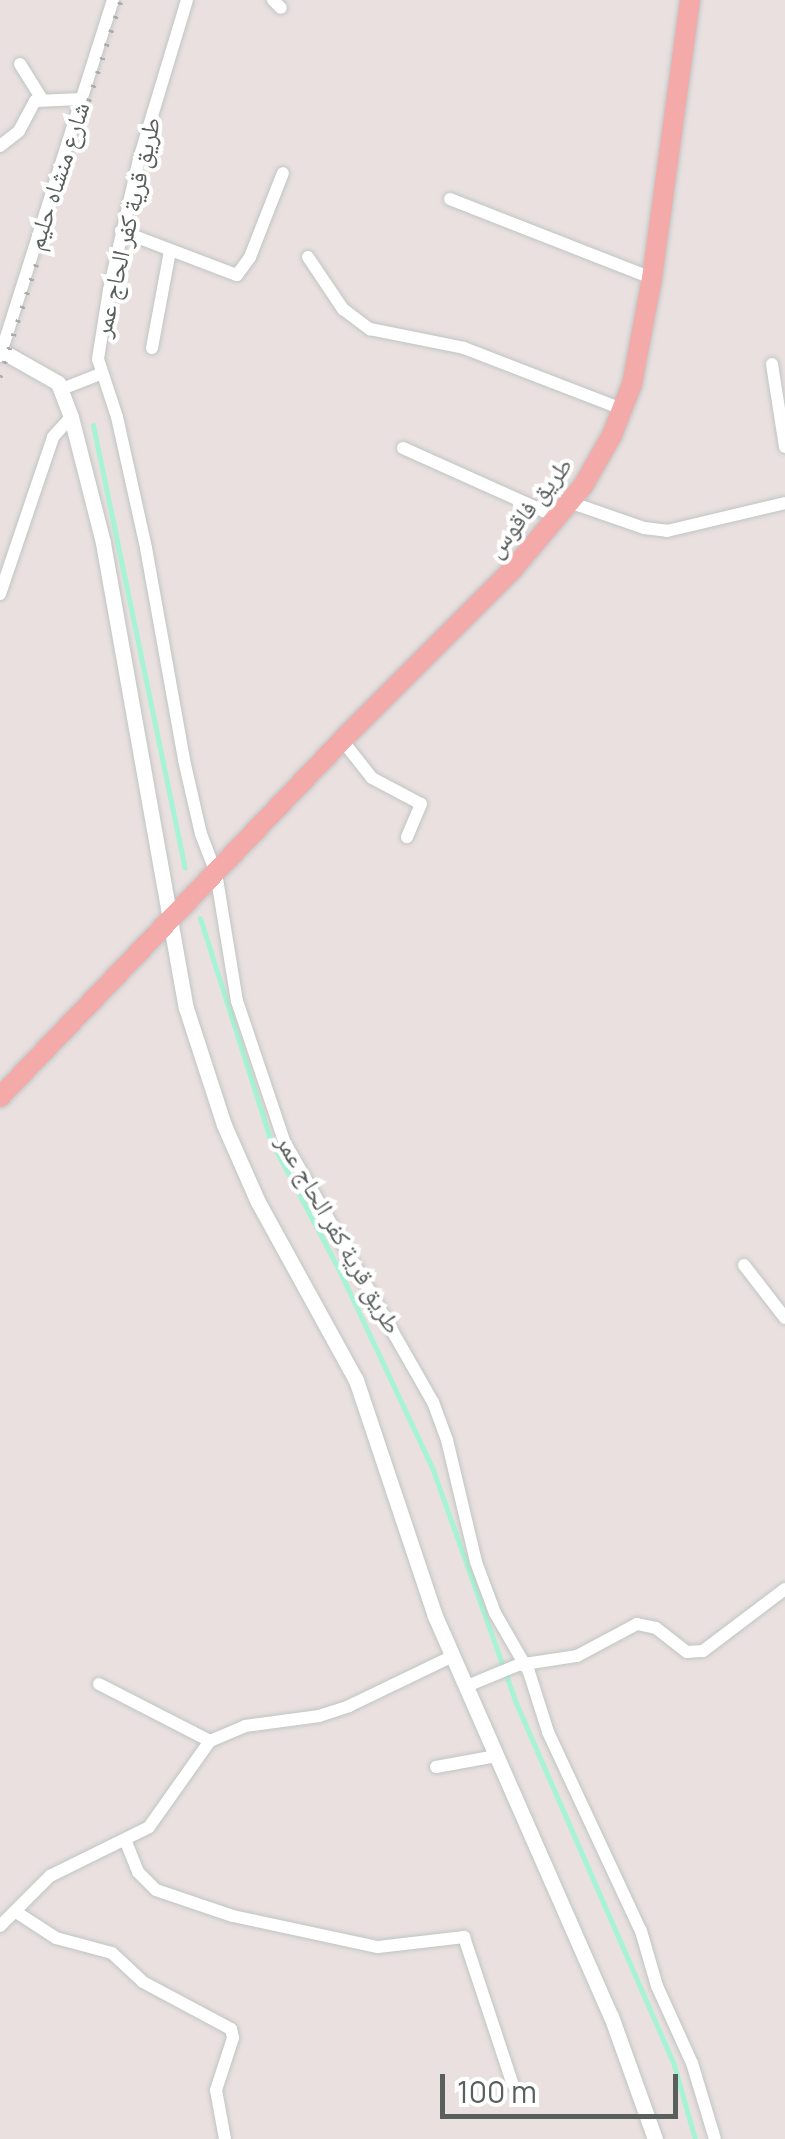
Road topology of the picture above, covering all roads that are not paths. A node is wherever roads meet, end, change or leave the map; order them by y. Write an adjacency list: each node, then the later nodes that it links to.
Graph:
1 (113, 0): 6 (street, شارع منشاه حليم)
2 (188, 0): 10 (street, طريق قرية كفر الحاج عمر)
3 (690, 0): 13 (main road, طريق فاقوس)
4 (20, 64): 5 (street)
5 (41, 98): 6 (street); 7 (street)
6 (82, 99): 15 (street, شارع منشاه حليم)
7 (0, 146)
8 (284, 173): 11 (street)
9 (450, 199): 13 (street)
10 (121, 231): 11 (street); 17 (street, طريق قرية كفر الحاج عمر)
11 (170, 251): 14 (street)
12 (308, 257): 19 (street)
13 (652, 278): 19 (main road, طريق فاقوس)
14 (152, 348)
15 (1, 353): 18 (street)
16 (772, 364): 21 (street)
17 (100, 374): 18 (street); 28 (street, طريق قرية كفر الحاج عمر)
18 (62, 389): 20 (street, طريق قرية كفر الحاج عمر)
19 (622, 410): 24 (main road, طريق فاقوس)
20 (72, 417): 25 (street); 29 (street, طريق قرية كفر الحاج عمر)
21 (785, 447)
22 (403, 448): 24 (street)
23 (785, 503): 24 (street)
24 (566, 510): 26 (main road, طريق فاقوس)
25 (0, 594)
26 (342, 740): 27 (street); 28 (main road, طريق فاقوس)
27 (408, 837)
28 (216, 873): 29 (main road, طريق فاقوس); 35 (street, طريق قرية كفر الحاج عمر)
29 (168, 922): 30 (main road, طريق فاقوس); 34 (street, طريق قرية كفر الحاج عمر)
30 (0, 1098)
31 (744, 1265): 32 (street)
32 (785, 1318)
33 (785, 1589): 35 (street)
34 (451, 1657): 36 (street, طريق قرية كفر الحاج عمر); 38 (street)
35 (521, 1664): 36 (street); 47 (street, طريق قرية كفر الحاج عمر)
36 (474, 1683): 39 (street, طريق قرية كفر الحاج عمر)
37 (99, 1684): 38 (street)
38 (210, 1741): 41 (street)
39 (496, 1756): 40 (street); 46 (street, طريق قرية كفر الحاج عمر)
40 (436, 1767)
41 (126, 1842): 42 (street); 44 (street)
42 (16, 1912): 43 (street); 45 (street)
43 (0, 1926)
44 (513, 2085)
45 (226, 2139)
46 (654, 2139)
47 (716, 2139)

